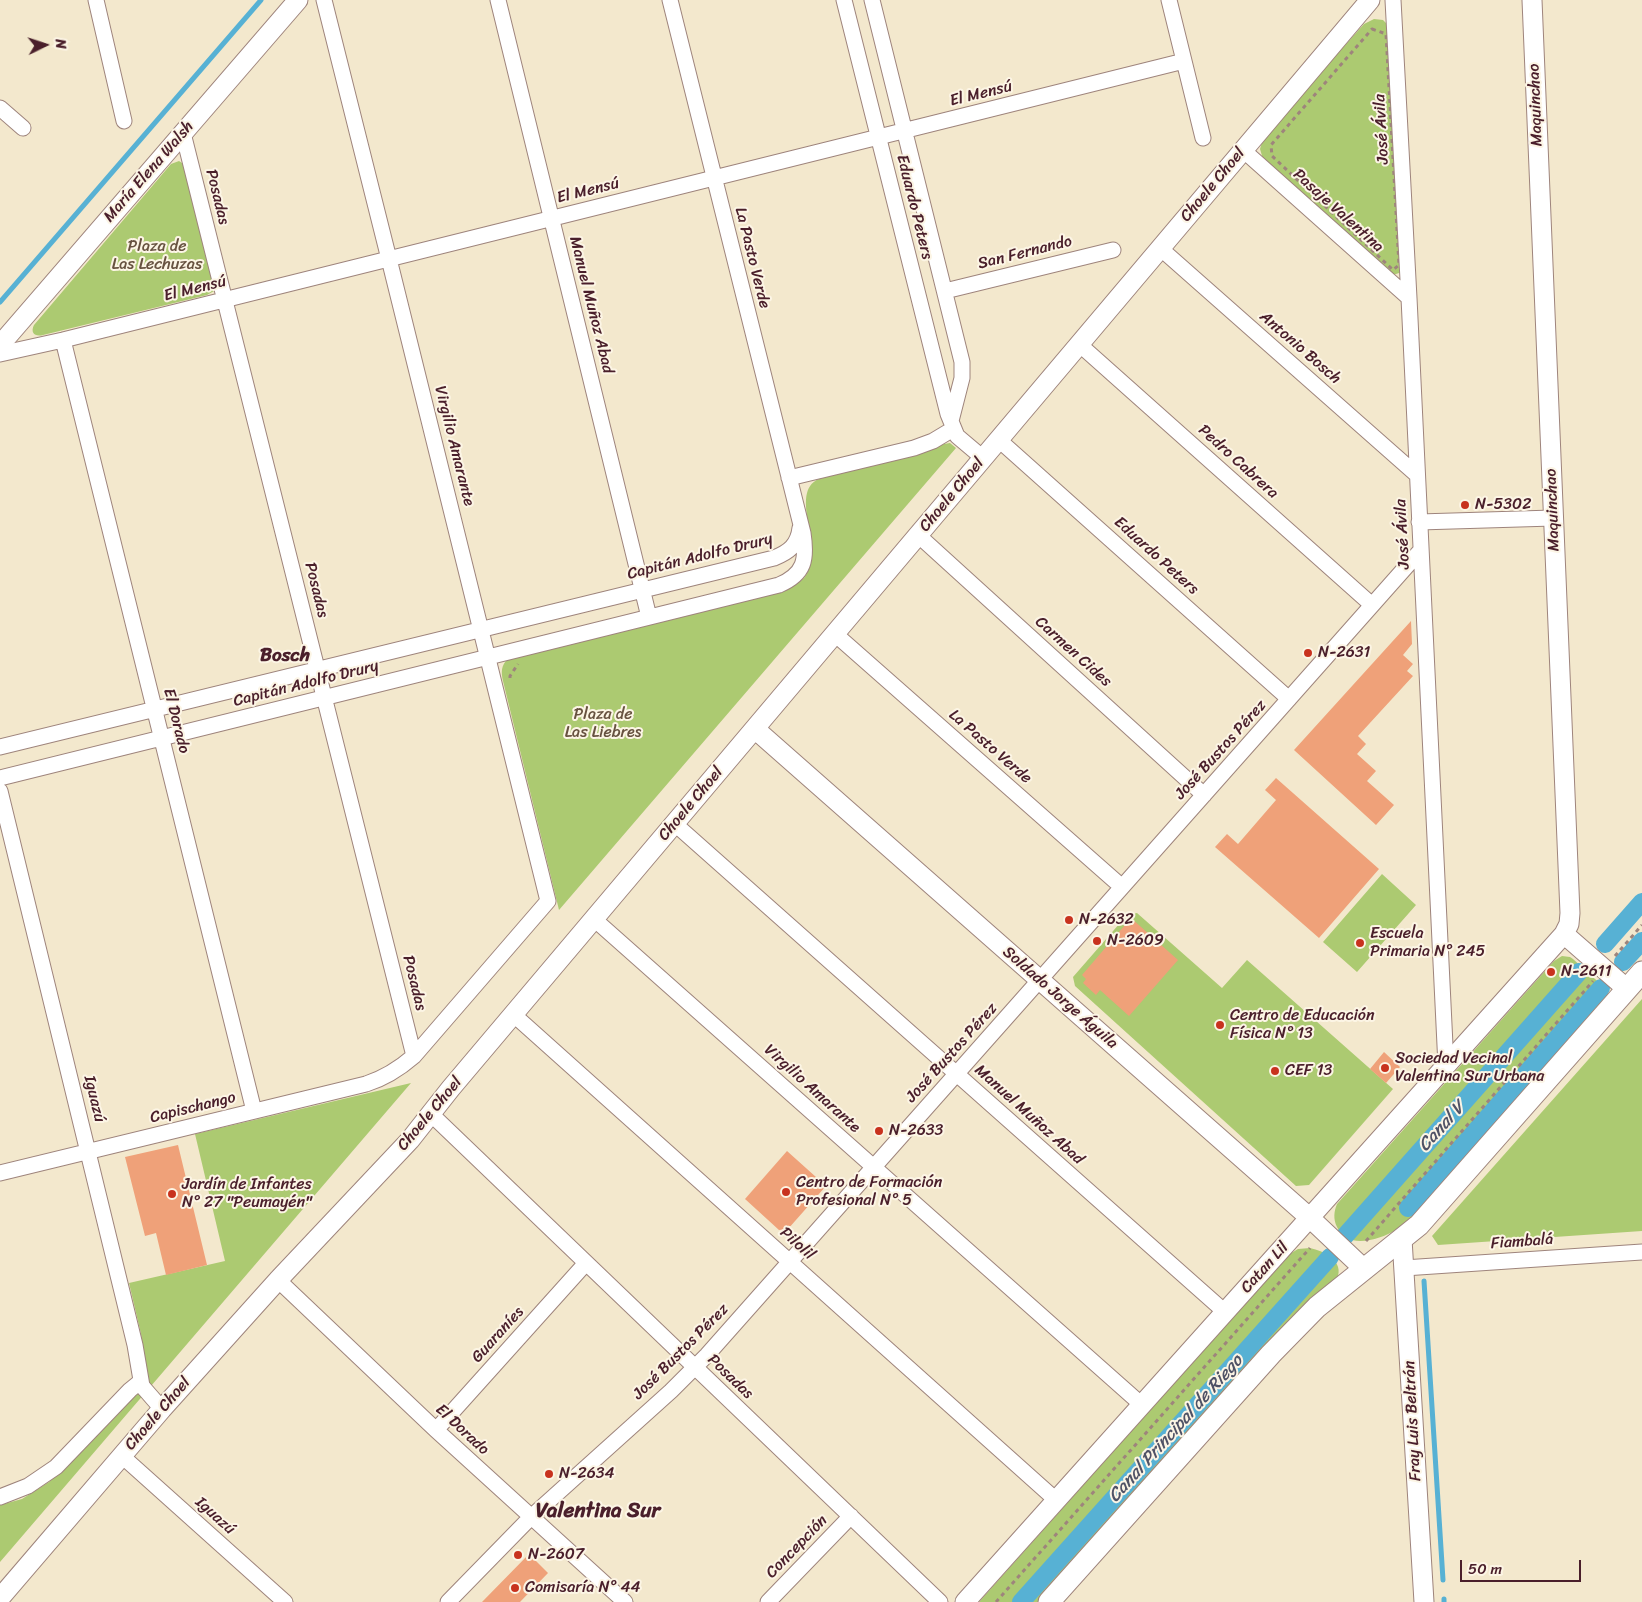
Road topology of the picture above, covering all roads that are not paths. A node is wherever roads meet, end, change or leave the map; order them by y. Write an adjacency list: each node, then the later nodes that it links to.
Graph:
1 (96, 0): 14 (street)
2 (298, 0): 17 (street, María Elena Walsh)
3 (324, 0): 25 (street, Virgilio Amarante)
4 (498, 0): 22 (street, Manuel Muñoz Abad)
5 (670, 0): 21 (street, La Pasto Verde)
6 (844, 0): 18 (street, Eduardo Peters)
7 (872, 0): 16 (street, Eduardo Peters)
8 (1169, 0): 12 (street)
9 (1370, 0): 20 (street, Choele Choel)
10 (1392, 0): 27 (street, José Ávila)
11 (1532, 0): 38 (street, Maquinchao)
12 (1184, 61): 16 (street, El Mensú); 19 (street)
13 (0, 108): 15 (street)
14 (124, 120)
15 (23, 128)
16 (904, 131): 18 (street, El Mensú); 26 (street, Eduardo Peters)
17 (183, 133): 28 (street, Posadas); 31 (street, María Elena Walsh)
18 (878, 137): 21 (street, El Mensú); 33 (street, Eduardo Peters)
19 (1203, 138)
20 (1244, 150): 23 (street, Choele Choel); 27 (street, Pasaje Valentina)
21 (714, 178): 22 (street, El Mensú); 37 (street, La Pasto Verde)
22 (552, 218): 25 (street, El Mensú); 43 (street, Manuel Muñoz Abad)
23 (1160, 248): 30 (street, Choele Choel); 36 (street, Antonio Bosch)
24 (1113, 250): 26 (street, San Fernando)
25 (389, 259): 28 (street, El Mensú); 46 (street, Virgilio Amarante)
26 (944, 291): 33 (street, Eduardo Peters)
27 (1409, 298): 36 (street, José Ávila)
28 (226, 300): 29 (street, El Mensú); 49 (street, Posadas)
29 (63, 340): 32 (street, El Mensú); 52 (street, El Dorado)
30 (1079, 344): 34 (street, Choele Choel); 44 (street, Pedro Cabrera)
31 (0, 345)
32 (0, 354)
33 (952, 425): 35 (street, Eduardo Peters); 37 (street)
34 (998, 440): 35 (street, Choele Choel); 51 (street, Eduardo Peters)
35 (983, 458): 41 (street, Choele Choel)
36 (1417, 475): 39 (street, José Ávila)
37 (789, 478): 40 (street, La Pasto Verde)
38 (1553, 518): 39 (street); 62 (street, Maquinchao)
39 (1420, 522): 42 (street, José Ávila)
40 (801, 524): 43 (street, Capitán Adolfo Drury); 45 (street, Capitán Adolfo Drury)
41 (918, 536): 47 (street, Choele Choel); 58 (street, Carmen Cides)
42 (1421, 550): 44 (street, José Bustos Pérez); 68 (street, José Ávila)
43 (643, 590): 45 (street, Manuel Muñoz Abad); 46 (street, Capitán Adolfo Drury)
44 (1372, 605): 51 (street, José Bustos Pérez)
45 (649, 617): 48 (street, Capitán Adolfo Drury)
46 (482, 630): 48 (street, Virgilio Amarante); 49 (street, Capitán Adolfo Drury)
47 (835, 634): 53 (street, Choele Choel); 60 (street, La Pasto Verde)
48 (488, 657): 50 (street, Capitán Adolfo Drury); 67 (street, Virgilio Amarante)
49 (318, 670): 50 (street, Posadas); 52 (street, Capitán Adolfo Drury)
50 (325, 698): 54 (street, Capitán Adolfo Drury); 67 (street, Posadas)
51 (1289, 699): 58 (street, José Bustos Pérez)
52 (155, 709): 54 (street, El Dorado); 55 (street, Capitán Adolfo Drury)
53 (755, 729): 59 (street, Choele Choel); 64 (street, Soldado Jorge Águila)
54 (162, 738): 56 (street, Capitán Adolfo Drury); 70 (street, El Dorado)
55 (0, 747)
56 (0, 778)
57 (0, 791): 72 (street, Iguazú)
58 (1204, 795): 60 (street, José Bustos Pérez)
59 (675, 824): 61 (street, Choele Choel); 69 (street, Manuel Muñoz Abad)
60 (1122, 887): 64 (street, José Bustos Pérez)
61 (594, 919): 66 (street, Choele Choel); 73 (street, Virgilio Amarante)
62 (1564, 934): 65 (street); 68 (street, Catan Lil)
63 (1642, 972): 65 (main road)
64 (1040, 980): 69 (street, José Bustos Pérez); 75 (street, Soldado Jorge Águila)
65 (1627, 989): 76 (main road)
66 (514, 1015): 71 (street, Choele Choel); 78 (street, Pilolil)
67 (414, 1056): 70 (street, Capischango)
68 (1446, 1066): 75 (street, Catan Lil)
69 (956, 1074): 73 (street, José Bustos Pérez); 83 (street, Manuel Muñoz Abad)
70 (254, 1111): 72 (street, Capischango)
71 (432, 1114): 79 (street, Posadas); 82 (street, Choele Choel)
72 (88, 1151): 74 (street, Capischango); 85 (street, Iguazú)
73 (874, 1167): 78 (street, José Bustos Pérez); 86 (street, Virgilio Amarante)
74 (0, 1173)
75 (1310, 1218): 81 (street, Soldado Jorge Águila); 83 (street, Catan Lil)
76 (1402, 1239): 80 (street, Fray Luis Beltrán); 81 (main road)
77 (1642, 1252): 80 (street, Fiambalá)
78 (790, 1262): 84 (street, José Bustos Pérez); 91 (street, Pilolil)
79 (586, 1263): 84 (street, Posadas); 88 (street, Guaraníes)
80 (1404, 1268): 102 (street, Fray Luis Beltrán)
81 (1364, 1269): 101 (main road)
82 (278, 1280): 87 (street, Choele Choel); 88 (street, El Dorado)
83 (1225, 1312): 86 (street, Catan Lil)
84 (695, 1367): 92 (street, Posadas); 93 (street, José Bustos Pérez)
85 (141, 1381): 87 (street, Iguazú); 90 (street)
86 (1142, 1405): 91 (street, Catan Lil)
87 (162, 1409): 89 (street, Choele Choel)
88 (436, 1430): 93 (street, El Dorado)
89 (122, 1456): 94 (street, Choele Choel); 95 (street, Iguazú)
90 (0, 1497)
91 (1056, 1500): 100 (street, Catan Lil)
92 (851, 1516): 98 (street, Concepción); 99 (street, Posadas)
93 (531, 1517): 96 (street, José Bustos Pérez); 97 (street, El Dorado)
94 (0, 1598)
95 (285, 1602)
96 (448, 1602)
97 (625, 1602)
98 (768, 1602)
99 (940, 1602)
100 (965, 1602)
101 (1049, 1602)
102 (1424, 1602)

